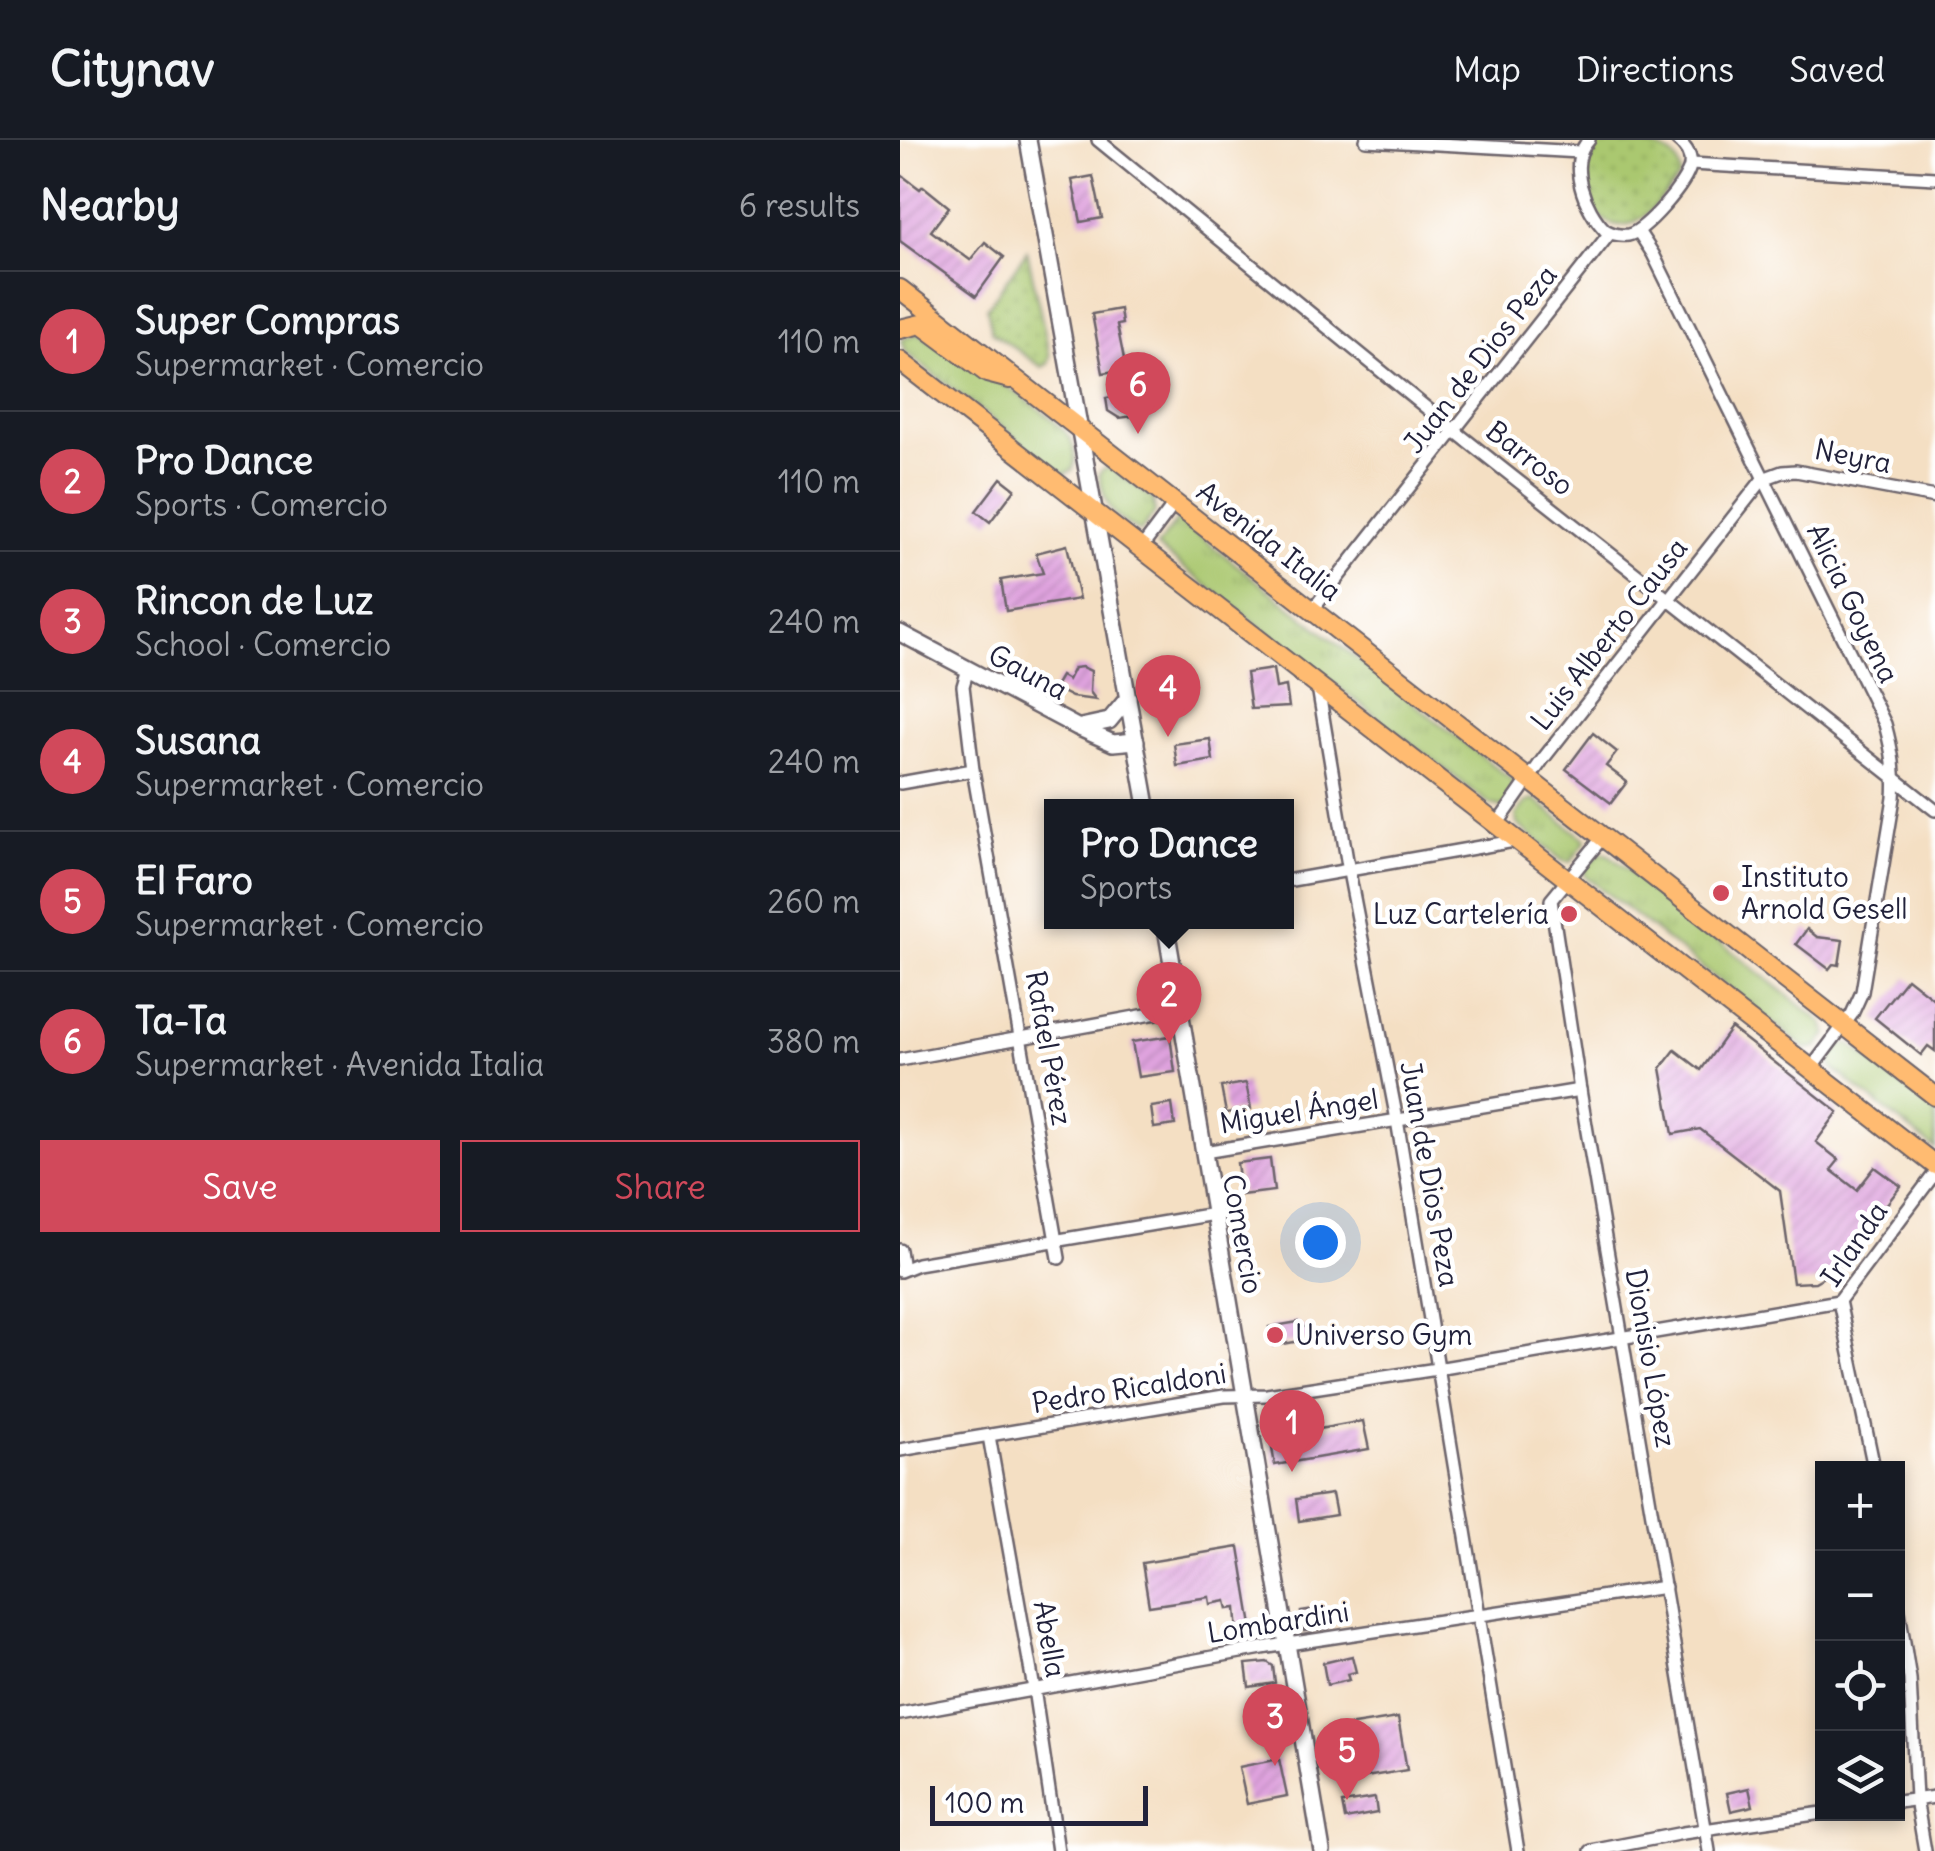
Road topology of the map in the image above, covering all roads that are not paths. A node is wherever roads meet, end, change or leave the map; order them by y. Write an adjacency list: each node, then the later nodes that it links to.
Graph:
1 (1028, 140): 15 (street)
2 (1098, 140): 16 (street, Barroso)
3 (1366, 140): 6 (street)
4 (1588, 140): 6 (street)
5 (1680, 141): 7 (street)
6 (1580, 152): 10 (street)
7 (1691, 164): 8 (street); 9 (street)
8 (1935, 178)
9 (1638, 231): 10 (street); 17 (street, Alicia Goyena)
10 (1610, 233): 16 (street, Juan de Dios Peza)
11 (900, 289): 14 (main road, Avenida Italia)
12 (900, 329): 14 (main road)
13 (900, 361): 20 (main road)
14 (1020, 381): 15 (main road, Avenida Italia)
15 (1082, 430): 19 (main road, Avenida Italia); 20 (street)
16 (1456, 432): 22 (street, Barroso); 23 (street, Juan de Dios Peza)
17 (1763, 479): 18 (street, Neyra); 22 (street, Luis Alberto Causa); 31 (street, Alicia Goyena)
18 (1935, 497)
19 (1174, 503): 21 (street); 23 (main road, Avenida Italia)
20 (1096, 512): 21 (main road); 27 (street)
21 (1142, 547): 26 (main road)
22 (1669, 599): 31 (street, Barroso); 32 (street, Luis Alberto Causa)
23 (1313, 609): 32 (main road, Avenida Italia)
24 (900, 633): 25 (street, Gauna)
25 (968, 669): 28 (street, Gauna); 30 (street, Rafael Pérez)
26 (1318, 684): 36 (main road); 39 (street, Juan de Dios Peza)
27 (1128, 698): 28 (street); 29 (street)
28 (1078, 727): 29 (street, Gauna)
29 (1136, 741): 34 (street)
30 (974, 770): 33 (street); 45 (street, Rafael Pérez)
31 (1895, 777): 35 (street, Barroso); 44 (street, Alicia Goyena)
32 (1530, 780): 36 (street, Luis Alberto Causa); 37 (main road, Avenida Italia)
33 (900, 783)
34 (1145, 799)
35 (1935, 810)
36 (1498, 823): 38 (main road)
37 (1602, 837): 40 (street); 44 (main road, Avenida Italia)
38 (1520, 840): 39 (street); 40 (main road)
39 (1350, 872): 41 (street); 50 (street, Juan de Dios Peza)
40 (1568, 878): 47 (main road); 48 (street, Dionisio López)
41 (1294, 881)
42 (1166, 929): 43 (street, Comercio)
43 (1178, 1009): 45 (street); 51 (street, Comercio)
44 (1844, 1025): 47 (street, Alicia Goyena); 49 (main road, Avenida Italia)
45 (1023, 1038): 46 (street); 55 (street, Rafael Pérez)
46 (900, 1060)
47 (1810, 1070): 52 (main road)
48 (1580, 1090): 50 (street, Miguel Ángel); 60 (street, Dionisio López)
49 (1935, 1096)
50 (1398, 1120): 51 (street, Miguel Ángel); 61 (street, Juan de Dios Peza)
51 (1204, 1152): 54 (street, Comercio)
52 (1935, 1165)
53 (1935, 1173): 59 (street, Irlanda)
54 (1214, 1214): 55 (street); 62 (street, Comercio)
55 (1055, 1240): 57 (street, Rafael Pérez); 58 (street)
56 (900, 1250): 58 (street)
57 (1059, 1258)
58 (902, 1270)
59 (1840, 1301): 60 (street, Pedro Ricaldoni); 65 (street, Irlanda)
60 (1622, 1338): 61 (street, Pedro Ricaldoni); 66 (street, Dionisio López)
61 (1437, 1369): 62 (street, Pedro Ricaldoni); 67 (street, Juan de Dios Peza)
62 (1244, 1395): 63 (street, Pedro Ricaldoni); 69 (street, Comercio)
63 (989, 1436): 64 (street, Pedro Ricaldoni); 70 (street, Abella)
64 (900, 1450)
65 (1873, 1461)
66 (1665, 1587): 67 (street, Lombardini); 76 (street, Dionisio López)
67 (1478, 1616): 69 (street, Lombardini); 79 (street, Juan de Dios Peza)
68 (1904, 1641): 73 (street)
69 (1287, 1645): 70 (street, Lombardini); 78 (street, Comercio)
70 (1034, 1689): 71 (street, Lombardini); 77 (street, Abella)
71 (900, 1714)
72 (1935, 1797): 73 (street)
73 (1916, 1799): 74 (street); 82 (street)
74 (1905, 1801)
75 (1815, 1814): 76 (street)
76 (1706, 1831): 80 (street); 81 (street, Dionisio López)
77 (1058, 1851)
78 (1322, 1851)
79 (1518, 1851)
80 (1591, 1851)
81 (1709, 1851)
82 (1925, 1851)

